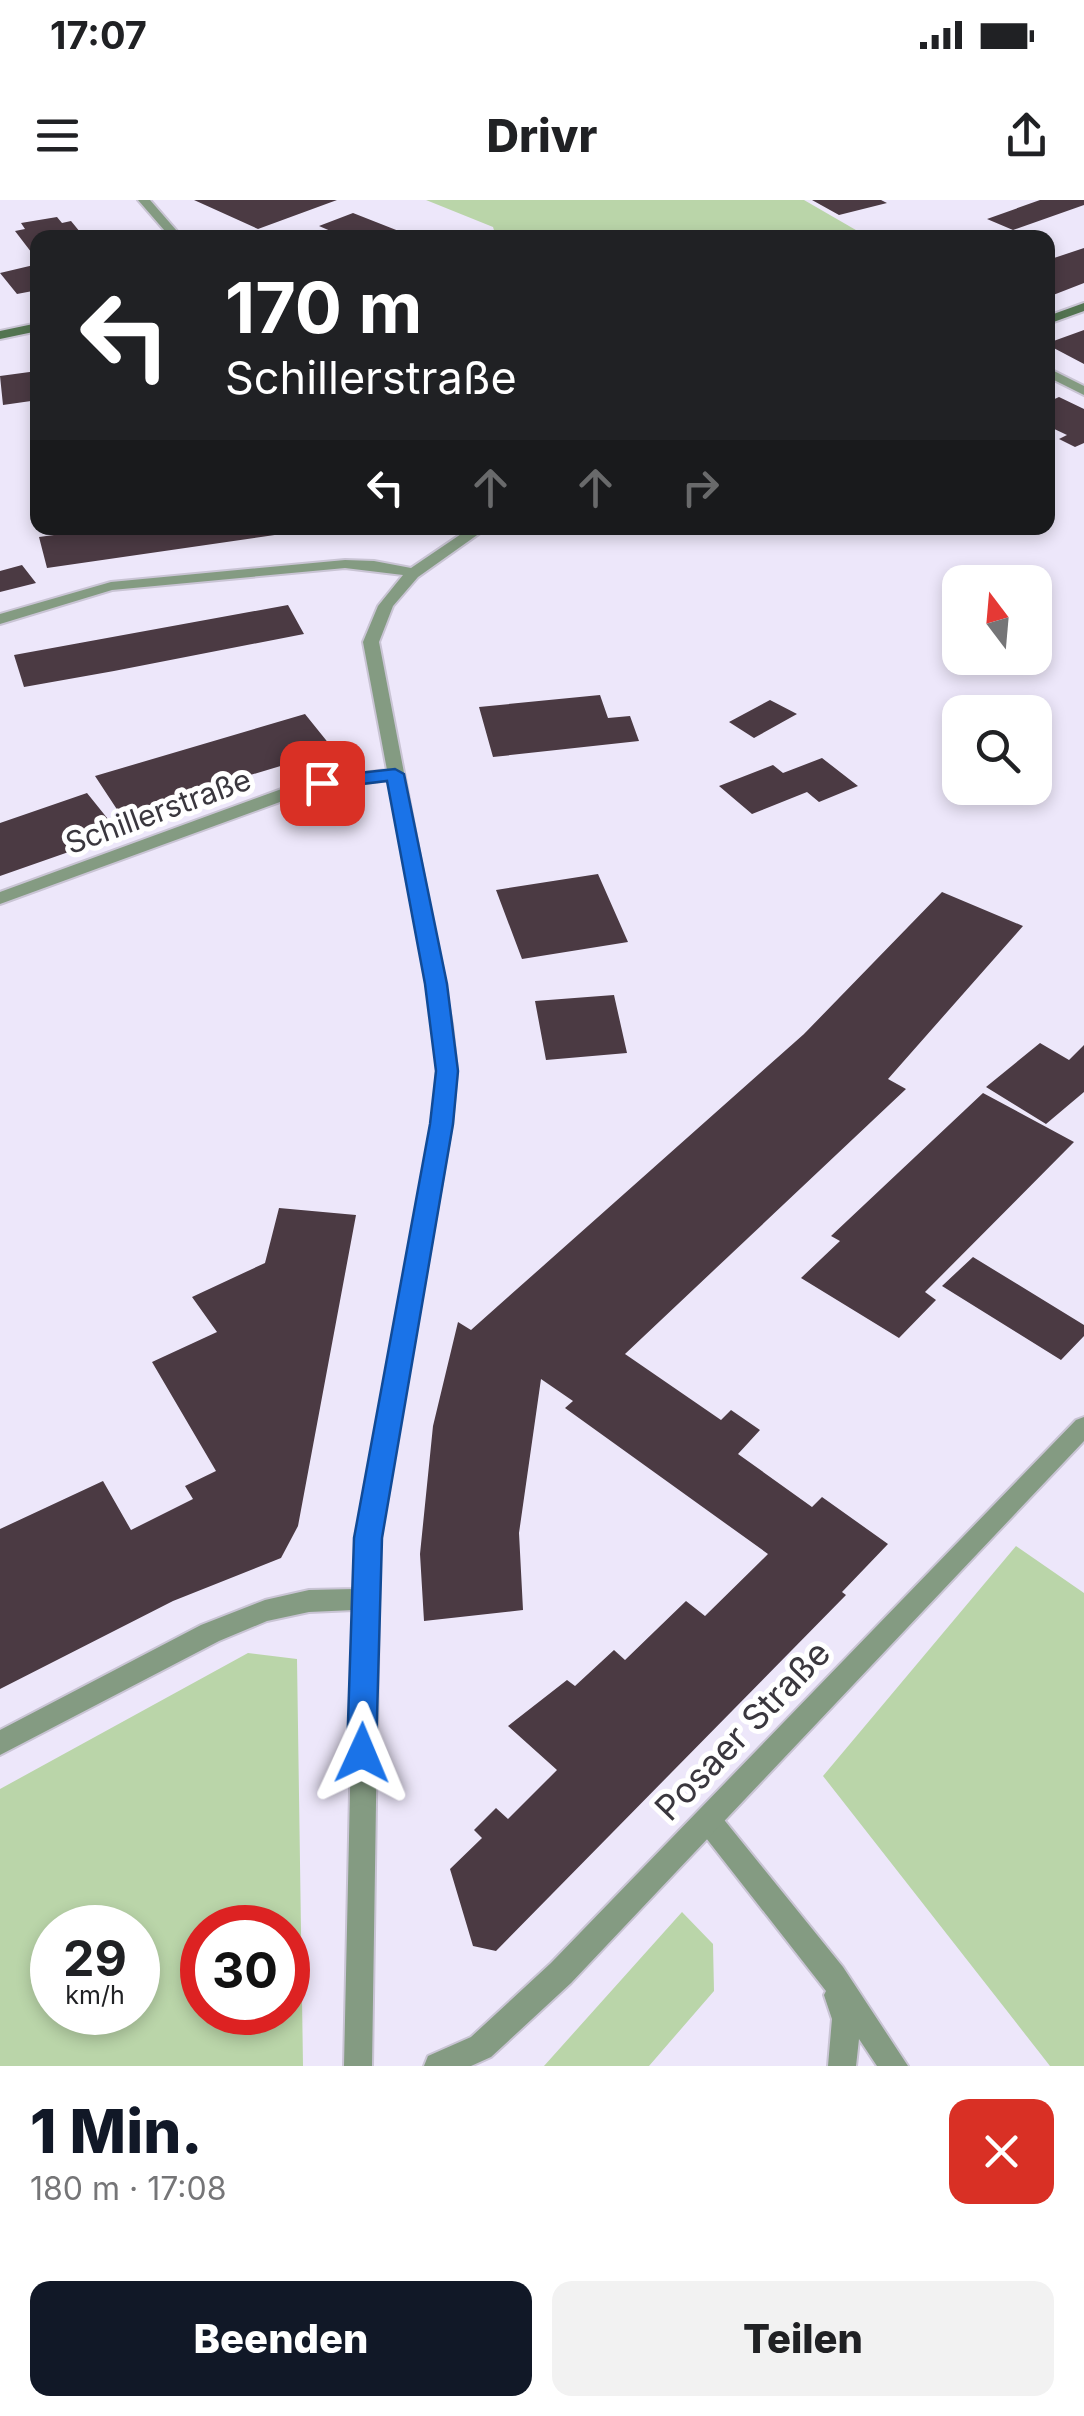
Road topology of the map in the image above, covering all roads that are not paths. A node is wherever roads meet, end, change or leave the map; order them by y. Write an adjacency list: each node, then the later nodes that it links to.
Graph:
1 (144, 200): 2 (street)
2 (171, 230)
3 (1084, 307): 4 (street)
4 (1055, 317)
5 (30, 329): 6 (street)
6 (0, 335)
7 (1055, 376): 8 (street)
8 (1084, 391)
9 (470, 535): 10 (street)
10 (416, 573): 11 (street); 12 (street)
11 (0, 618)
12 (395, 774): 13 (street, Schillerstraße); 15 (street)
13 (0, 898)
14 (1084, 1426): 17 (street, Posaer Straße)
15 (366, 1599): 16 (street); 20 (street)
16 (0, 1743)
17 (708, 1820): 18 (street); 21 (street, Posaer Straße)
18 (833, 1977): 19 (street); 22 (street)
19 (893, 2065)
20 (358, 2066)
21 (438, 2066)
22 (842, 2066)

